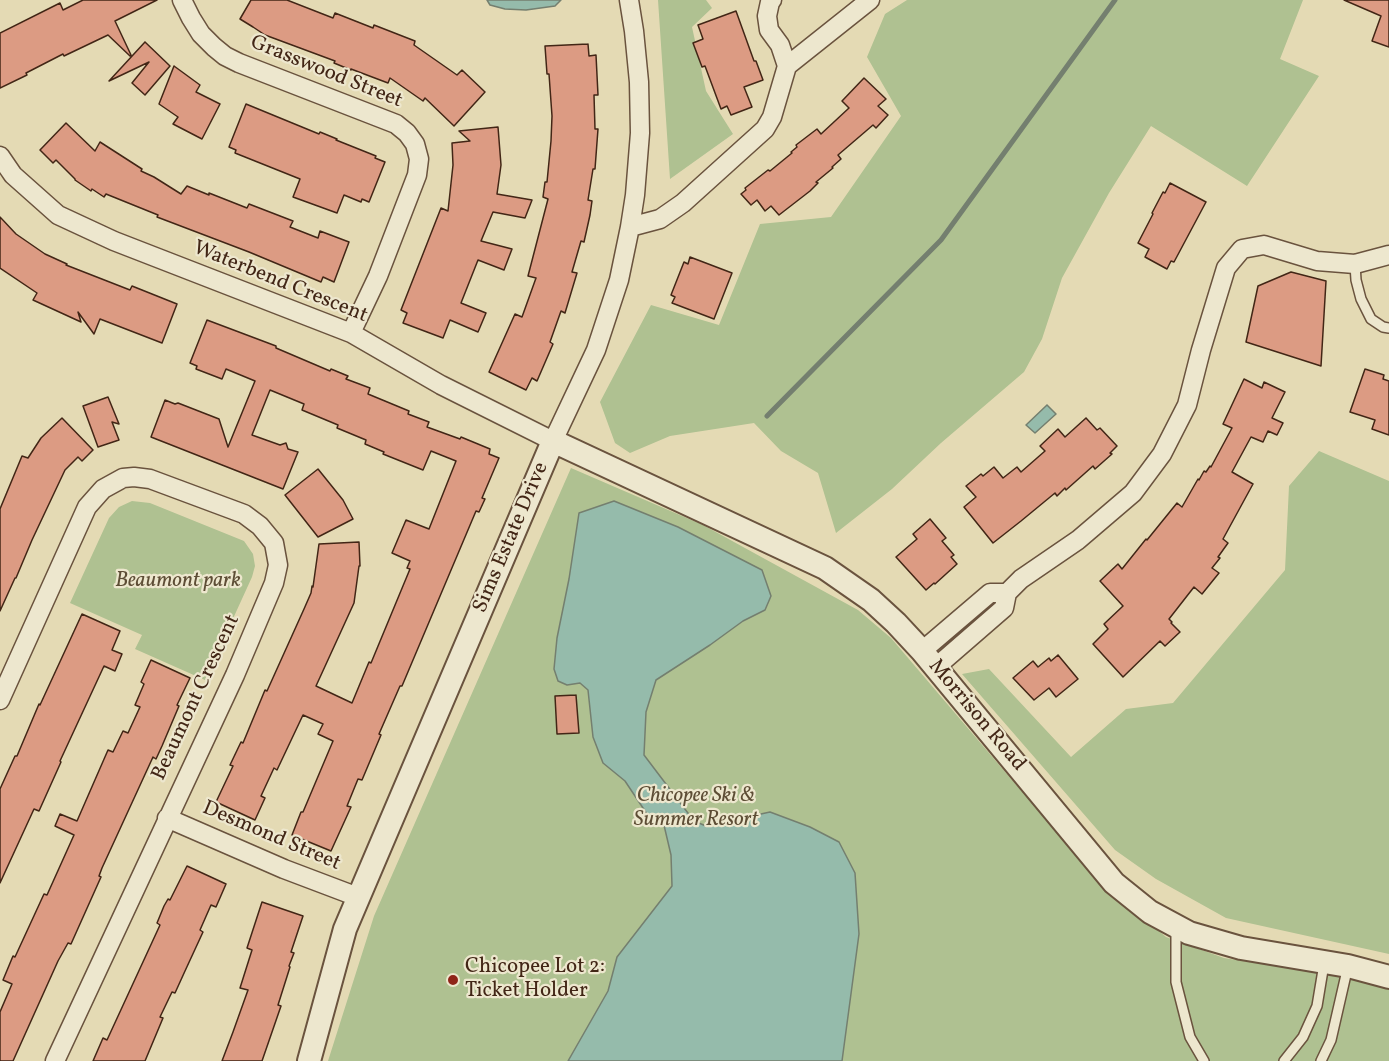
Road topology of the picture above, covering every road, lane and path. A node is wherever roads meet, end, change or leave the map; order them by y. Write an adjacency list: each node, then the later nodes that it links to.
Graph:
1 (182, 0): 11 (street, Grasswood Street)
2 (629, 0): 7 (street, Sims Estate Drive)
3 (772, 0): 5 (street)
4 (870, 0): 5 (street)
5 (787, 66): 7 (street)
6 (0, 156): 11 (street, Waterbend Crescent)
7 (630, 227): 12 (street, Sims Estate Drive)
8 (1389, 255): 9 (street)
9 (1355, 264): 10 (lane); 13 (street)
10 (1389, 328)
11 (351, 333): 12 (street, Waterbend Crescent)
12 (553, 441): 13 (street, Morrison Road); 16 (street, Sims Estate Drive)
13 (929, 659): 17 (street, Morrison Road)
14 (0, 700): 15 (street, Beaumont Crescent)
15 (167, 818): 16 (street, Desmond Street); 21 (street, Beaumont Crescent)
16 (358, 897): 22 (street, Sims Estate Drive)
17 (1176, 926): 18 (street, Morrison Road); 23 (lane)
18 (1325, 961): 19 (street, Morrison Road); 24 (lane)
19 (1348, 966): 20 (street, Morrison Road); 25 (lane)
20 (1389, 977)
21 (56, 1061)
22 (309, 1061)
23 (1204, 1061)
24 (1284, 1061)
25 (1321, 1061)

